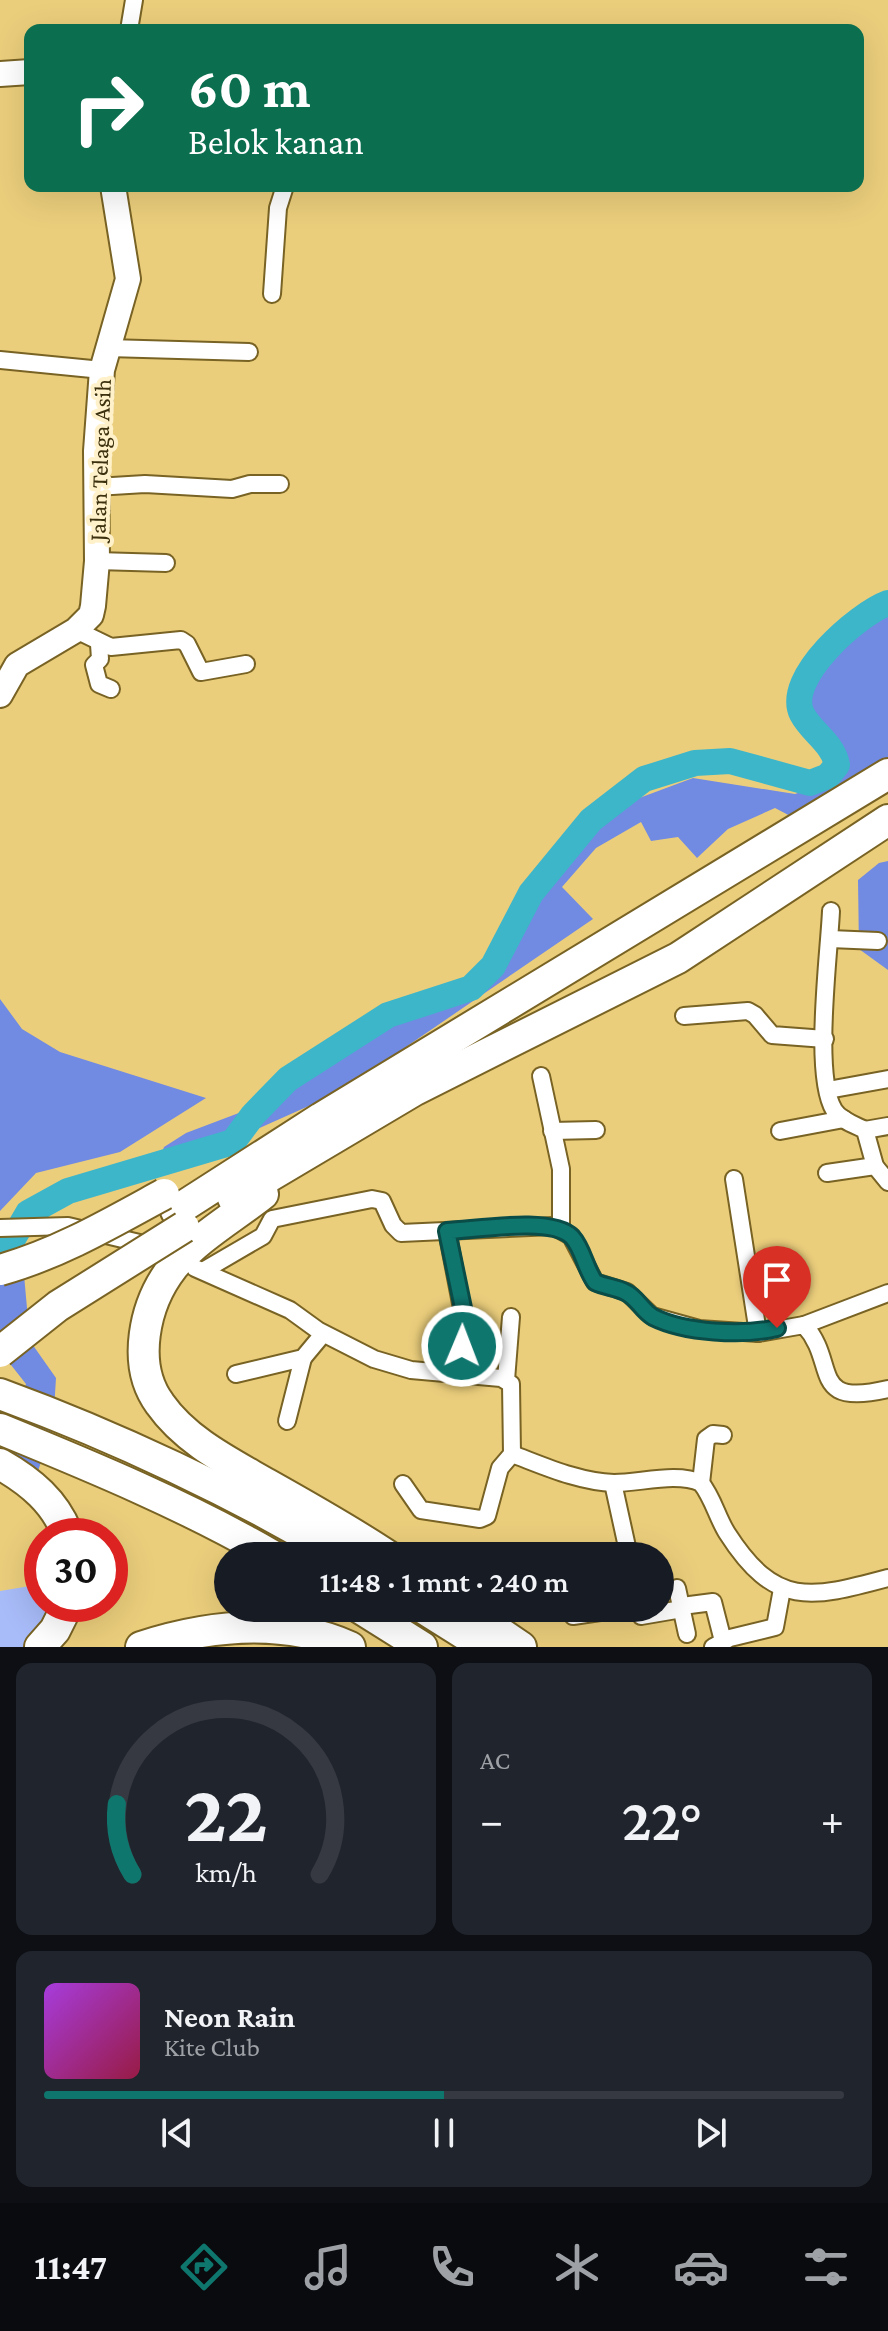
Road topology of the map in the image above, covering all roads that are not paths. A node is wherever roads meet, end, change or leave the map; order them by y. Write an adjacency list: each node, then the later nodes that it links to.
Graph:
1 (134, 0): 2 (street)
2 (130, 24)
3 (24, 72): 4 (street)
4 (0, 74)
5 (114, 192): 9 (street, Jalan Telaga Asih)
6 (284, 192): 7 (street)
7 (272, 294)
8 (249, 352): 9 (street)
9 (105, 359): 10 (street); 12 (street, Jalan Telaga Asih)
10 (0, 360)
11 (280, 484): 12 (street)
12 (96, 487): 13 (street, Jalan Telaga Asih)
13 (97, 561): 14 (street); 15 (street, Jalan Telaga Asih)
14 (166, 563)
15 (76, 630): 16 (street); 19 (street)
16 (99, 644): 17 (street); 18 (street)
17 (246, 664)
18 (111, 689)
19 (0, 695)
20 (888, 774): 31 (highway)
21 (888, 820): 31 (highway)
22 (831, 911): 23 (street)
23 (830, 939): 24 (street); 26 (street)
24 (878, 941)
25 (684, 1016): 26 (street)
26 (825, 1039): 29 (street)
27 (541, 1076): 35 (street)
28 (888, 1079): 29 (street)
29 (828, 1090): 30 (street)
30 (844, 1119): 34 (street); 36 (street)
31 (334, 1124): 41 (highway); 70 (highway)
32 (888, 1126): 34 (street)
33 (596, 1130): 35 (street)
34 (865, 1130): 37 (street)
35 (552, 1131): 43 (street)
36 (780, 1131)
37 (875, 1166): 38 (street); 40 (street)
38 (827, 1173)
39 (734, 1179): 50 (street)
40 (888, 1182)
41 (173, 1221): 42 (street); 45 (highway, bridge); 49 (highway); 52 (highway, bridge)
42 (0, 1228)
43 (561, 1230): 44 (street); 50 (street)
44 (447, 1231): 51 (street); 55 (street)
45 (0, 1270)
46 (888, 1293): 48 (street)
47 (511, 1317): 56 (street)
48 (804, 1325): 50 (street); 57 (street)
49 (0, 1329)
50 (758, 1333)
51 (323, 1334): 53 (street); 55 (street)
52 (0, 1352)
53 (303, 1358): 54 (street); 59 (street)
54 (236, 1374)
55 (459, 1375): 56 (street)
56 (506, 1380): 62 (street)
57 (888, 1389)
58 (0, 1394): 69 (highway)
59 (287, 1421)
60 (0, 1429): 68 (highway)
61 (723, 1435): 65 (street)
62 (512, 1454): 64 (street); 66 (street)
63 (0, 1464): 67 (highway)
64 (613, 1483): 65 (street); 71 (street)
65 (701, 1483): 74 (street)
66 (403, 1484)
67 (60, 1518)
68 (249, 1542)
69 (315, 1542)
70 (364, 1542)
71 (626, 1542)
72 (888, 1578): 74 (street)
73 (677, 1588): 75 (street)
74 (782, 1589): 82 (street)
75 (682, 1607): 76 (street); 81 (street); 82 (street)
76 (674, 1609)
77 (59, 1622): 83 (highway)
78 (382, 1622): 86 (highway)
79 (445, 1622): 87 (highway)
80 (484, 1622): 88 (highway)
81 (687, 1634)
82 (718, 1644)
83 (40, 1647)
84 (141, 1647): 85 (highway)
85 (350, 1647)
86 (422, 1647)
87 (485, 1647)
88 (521, 1647)

